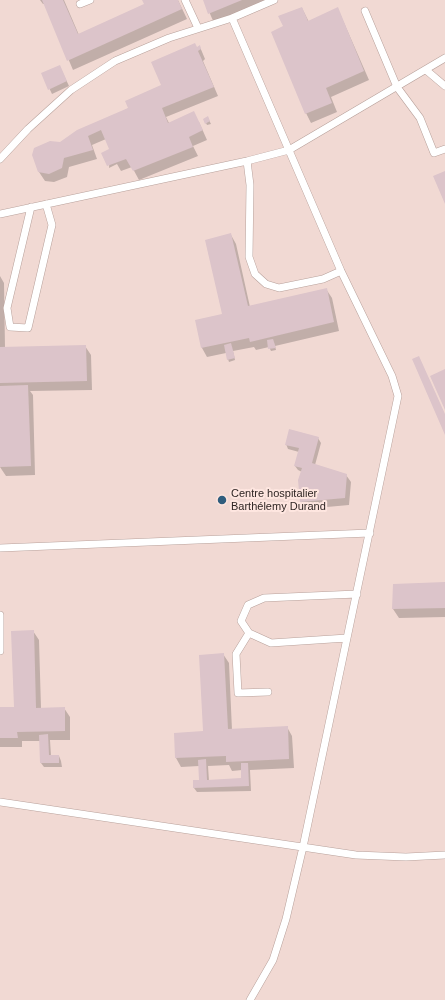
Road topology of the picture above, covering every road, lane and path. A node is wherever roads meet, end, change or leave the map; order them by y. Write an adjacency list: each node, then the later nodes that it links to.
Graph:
1 (90, 0): 4 (lane)
2 (185, 0): 7 (lane)
3 (274, 0): 6 (lane)
4 (80, 4)
5 (365, 11): 11 (lane)
6 (232, 18): 7 (lane); 13 (lane)
7 (198, 28): 14 (lane)
8 (445, 58): 9 (lane)
9 (426, 70): 10 (lane); 11 (lane)
10 (445, 86)
11 (397, 87): 12 (lane); 13 (lane)
12 (445, 149)
13 (289, 150): 15 (lane); 19 (lane)
14 (0, 159)
15 (247, 161): 16 (lane); 19 (lane)
16 (46, 204): 17 (lane); 17 (lane)
17 (31, 208): 18 (lane)
18 (0, 214)
19 (341, 271): 20 (lane)
20 (370, 533): 21 (lane); 22 (lane)
21 (0, 548)
22 (357, 594): 24 (lane); 25 (lane)
23 (0, 615): 26 (lane)
24 (249, 633): 25 (lane); 27 (lane)
25 (347, 638): 29 (lane)
26 (0, 651)
27 (268, 692)
28 (0, 802): 29 (lane)
29 (303, 847): 30 (lane); 31 (lane)
30 (445, 855)
31 (250, 1000)

